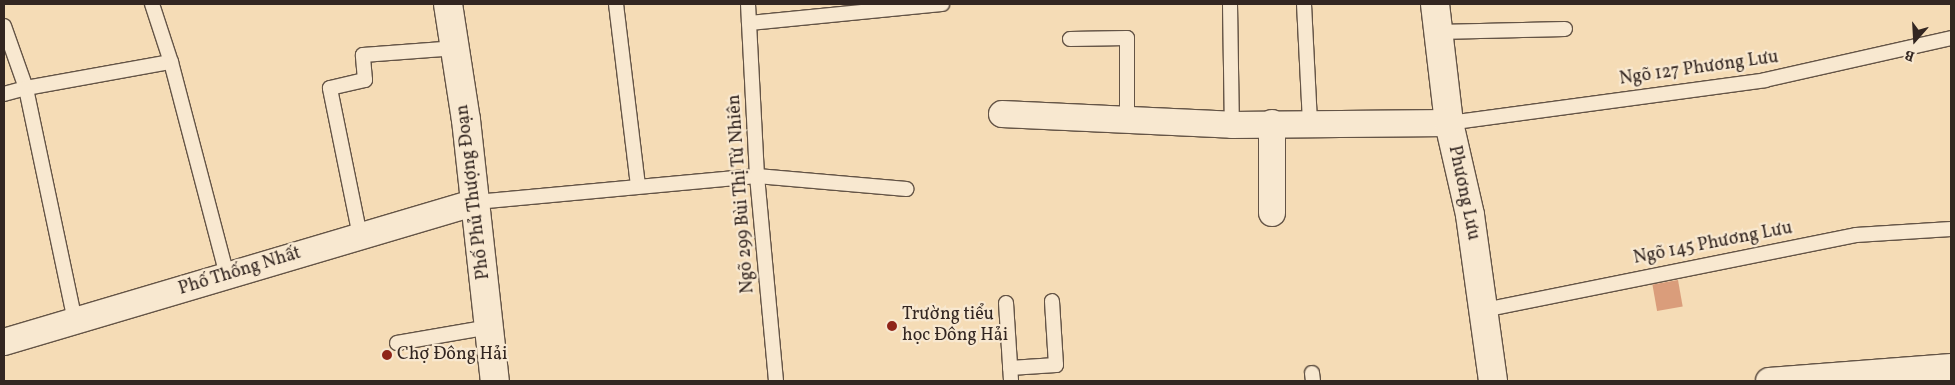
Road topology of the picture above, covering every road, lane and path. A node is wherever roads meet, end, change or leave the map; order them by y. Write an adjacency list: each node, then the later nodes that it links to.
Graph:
1 (152, 4): 16 (lane)
2 (448, 4): 15 (street, Phố Phủ Thượng Đoạn)
3 (616, 4): 26 (lane)
4 (748, 4): 9 (lane, Ngõ 299 Bùi Thị Từ Nhiên)
5 (942, 4): 9 (lane)
6 (1230, 4): 24 (lane)
7 (1304, 4): 22 (lane)
8 (1435, 4): 12 (street, Phương Lưu)
9 (749, 24): 25 (lane, Ngõ 299 Bùi Thị Từ Nhiên)
10 (4, 26): 17 (lane)
11 (1565, 29): 12 (lane)
12 (1438, 32): 23 (street, Phương Lưu)
13 (1070, 38): 20 (lane)
14 (1951, 38): 23 (lane, Ngõ 127 Phương Lưu)
15 (457, 48): 28 (street, Phố Phủ Thượng Đoạn); 31 (lane)
16 (171, 62): 17 (lane); 32 (lane)
17 (26, 88): 18 (lane); 36 (lane)
18 (4, 94)
19 (1002, 114): 20 (street)
20 (1127, 120): 24 (street)
21 (1272, 123): 22 (street); 24 (street); 29 (street)
22 (1310, 123): 23 (street)
23 (1449, 123): 35 (street, Phương Lưu)
24 (1232, 125)
25 (756, 176): 26 (lane); 27 (lane); 43 (lane, Ngõ 299 Bùi Thị Từ Nhiên)
26 (638, 186): 28 (lane)
27 (906, 189)
28 (476, 202): 31 (street, Phố Thống Nhất); 37 (street, Phố Phủ Thượng Đoạn)
29 (1272, 213)
30 (1951, 228): 35 (lane, Ngõ 145 Phương Lưu)
31 (360, 236): 32 (street, Phố Thống Nhất)
32 (227, 276): 36 (street, Phố Thống Nhất)
33 (1052, 301): 41 (lane)
34 (1006, 303): 41 (lane)
35 (1484, 310): 44 (street, Phương Lưu)
36 (75, 321): 38 (street, Phố Thống Nhất)
37 (490, 327): 39 (lane); 42 (street, Phố Phủ Thượng Đoạn)
38 (4, 342)
39 (397, 343)
40 (1951, 367): 45 (street)
41 (1011, 374)
42 (495, 381)
43 (776, 381)
44 (1493, 381)
45 (1769, 381)

